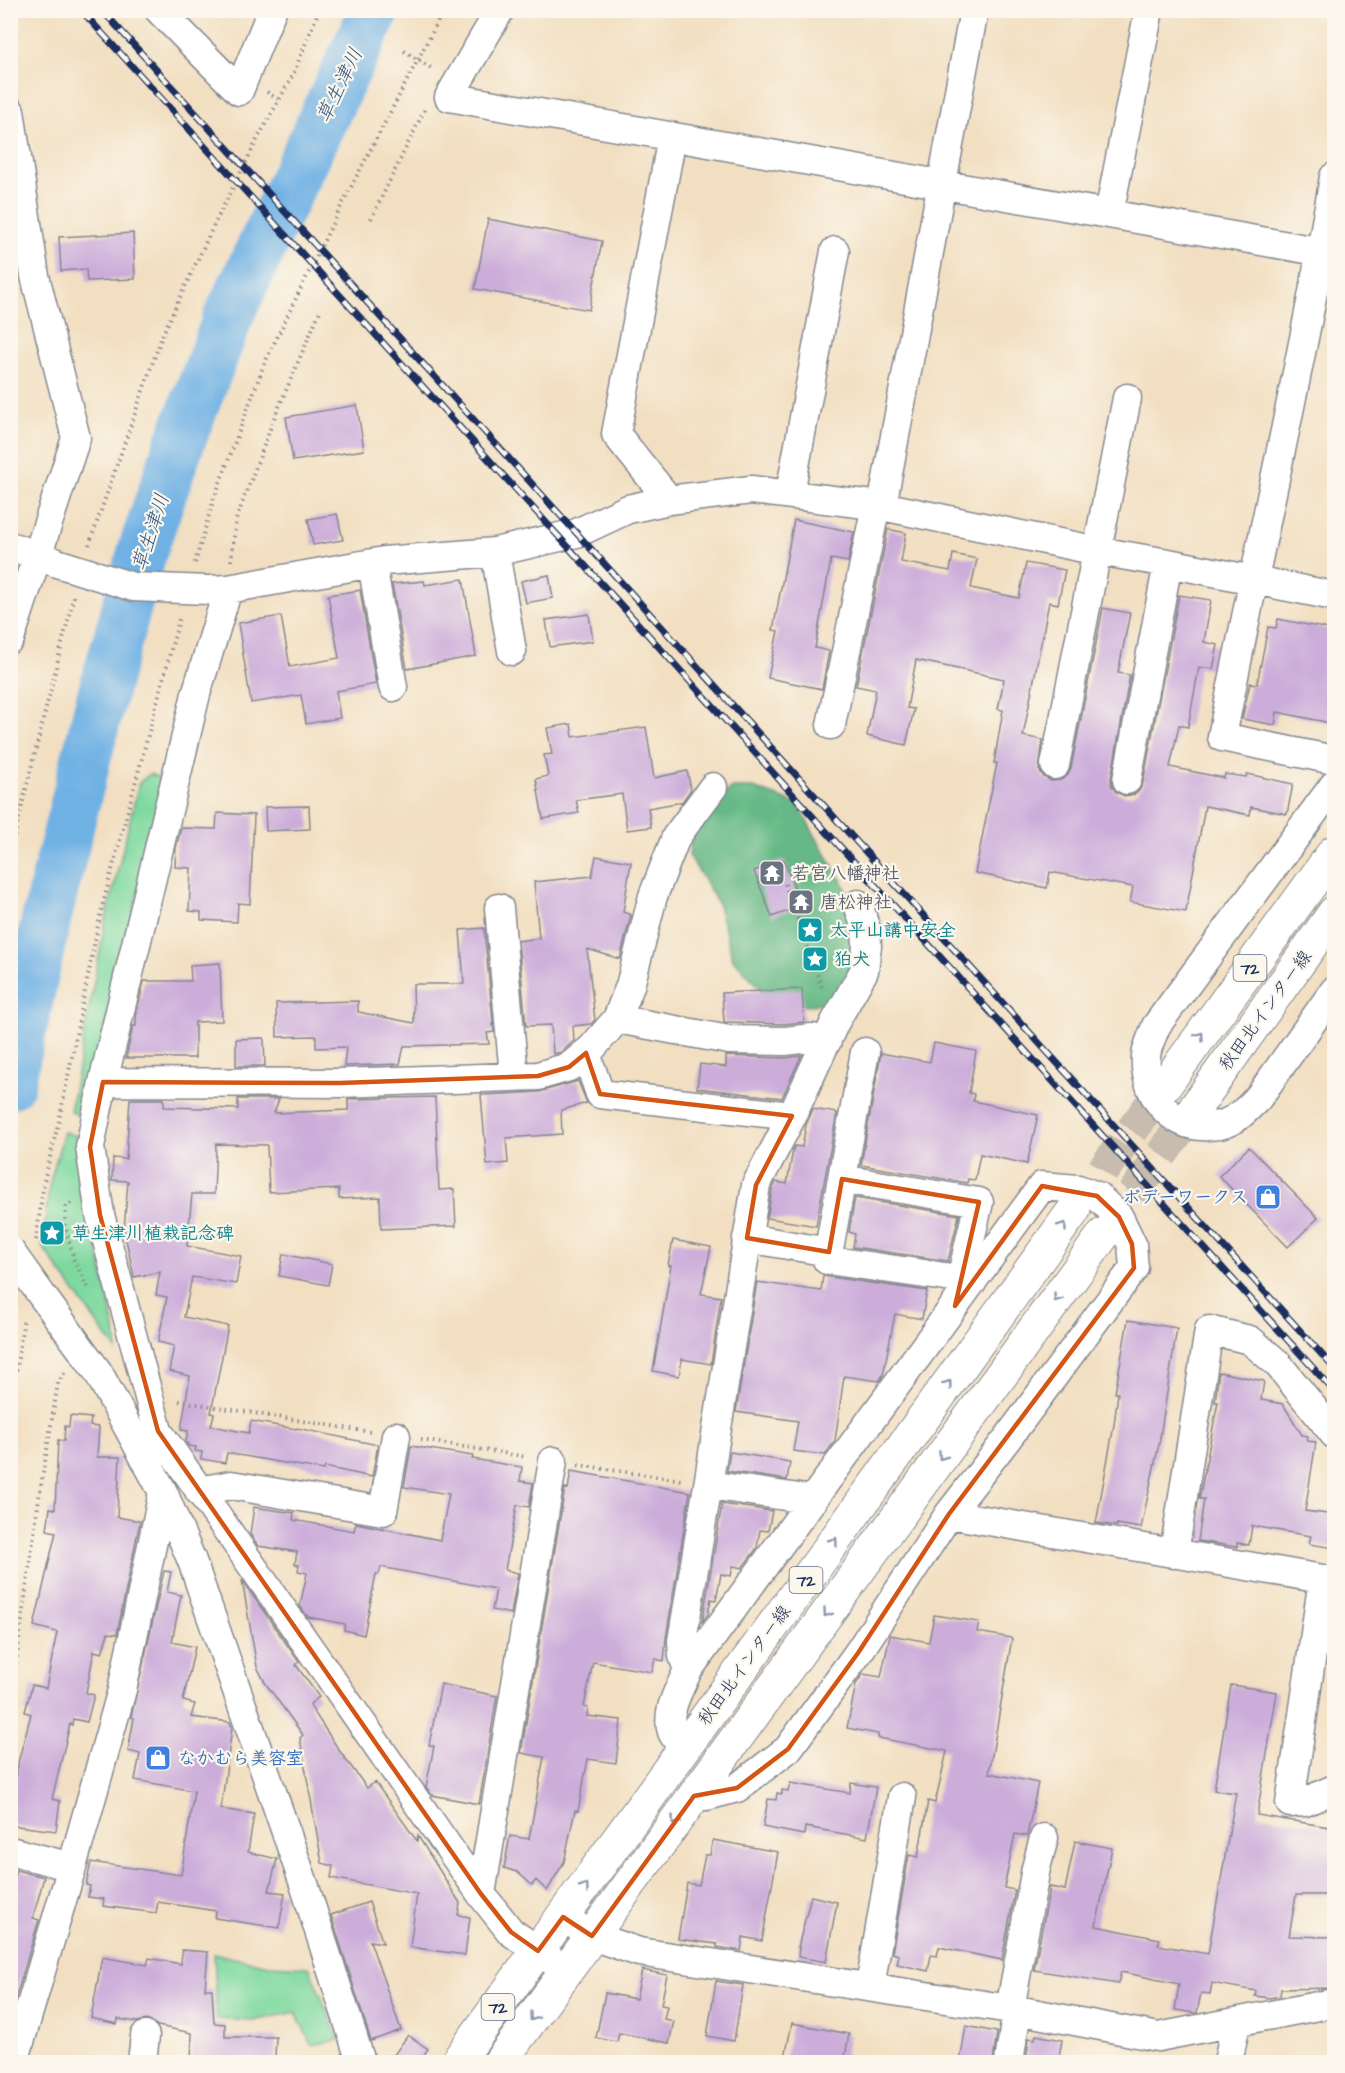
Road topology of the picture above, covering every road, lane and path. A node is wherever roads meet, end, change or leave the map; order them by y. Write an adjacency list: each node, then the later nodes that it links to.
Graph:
1 (159, 10): 2 (street)
2 (272, 10)
3 (319, 10): 24 (path)
4 (500, 10): 11 (street)
5 (974, 10): 13 (street)
6 (1149, 10): 14 (street)
7 (404, 51): 8 (path)
8 (442, 74)
9 (427, 105): 15 (path)
10 (10, 111): 27 (street)
11 (672, 136): 13 (street); 21 (street)
12 (1335, 177): 17 (street)
13 (940, 184): 14 (street); 22 (street)
14 (1109, 214): 17 (street)
15 (371, 219)
16 (835, 251): 20 (street)
17 (1328, 253): 30 (street)
18 (320, 311): 31 (path)
19 (1127, 398): 25 (street)
20 (790, 493): 21 (street); 22 (street)
21 (669, 500): 26 (street)
22 (879, 505): 25 (street); 37 (street)
23 (10, 546): 27 (street)
24 (89, 548)
25 (1098, 551): 28 (street); 39 (street)
26 (495, 552): 29 (street); 35 (street)
27 (47, 560): 31 (street, bridge); 34 (street)
28 (1168, 563): 30 (street); 40 (street)
29 (372, 564): 31 (street); 36 (street)
30 (1252, 580): 33 (street); 38 (street)
31 (218, 589): 57 (street)
32 (76, 590): 44 (path)
33 (1335, 596)
34 (11, 643)
35 (512, 651)
36 (393, 687)
37 (831, 725)
38 (1335, 760)
39 (1055, 765)
40 (1127, 780)
41 (1335, 785): 51 (street)
42 (713, 787): 52 (street)
43 (1335, 852): 59 (main road, 秋田北インター線 / 72, one-way to 43)
44 (10, 854)
45 (785, 884): 49 (path)
46 (858, 904): 53 (street)
47 (500, 908): 56 (street)
48 (1335, 913): 61 (main road, 秋田北インター線 / 72)
49 (796, 915): 50 (path); 53 (path)
50 (788, 917)
51 (1335, 991)
52 (616, 1019): 53 (street); 55 (street)
53 (831, 1032): 62 (street)
54 (865, 1052): 63 (street)
55 (586, 1053): 56 (street); 62 (street)
56 (514, 1077): 58 (street)
57 (103, 1082): 58 (street); 73 (street)
58 (340, 1083): 60 (street)
59 (1166, 1084)
60 (282, 1103)
61 (1195, 1107)
62 (792, 1116): 67 (street)
63 (842, 1179): 69 (street); 70 (street)
64 (75, 1201): 71 (path)
65 (1074, 1210): 87 (main road, 秋田北インター線 / 72, one-way to 65)
66 (1104, 1234): 89 (main road, 秋田北インター線 / 72, one-way to 89)
67 (747, 1238): 69 (street); 79 (street)
68 (10, 1251): 72 (street, bridge)
69 (829, 1252): 70 (street)
70 (967, 1280): 81 (street); 82 (street)
71 (92, 1299)
72 (80, 1347): 78 (street); 86 (path)
73 (148, 1396): 74 (street); 76 (path)
74 (158, 1431): 78 (street); 80 (street)
75 (1335, 1434): 83 (street)
76 (396, 1436): 77 (path); 80 (street)
77 (553, 1461): 79 (path); 94 (street)
78 (156, 1480): 93 (street); 104 (street)
79 (708, 1485): 81 (street); 85 (street)
80 (199, 1491): 94 (street)
81 (813, 1500): 85 (street)
82 (949, 1514): 83 (street); 89 (street)
83 (1174, 1554): 84 (street)
84 (1329, 1580): 88 (street)
85 (688, 1670): 87 (street)
86 (10, 1705)
87 (683, 1748): 95 (main road, 秋田北インター線 / 72, one-way to 87)
88 (1335, 1789)
89 (694, 1796): 96 (main road, 秋田北インター線 / 72, one-way to 96)
90 (902, 1797): 99 (street)
91 (1044, 1838): 101 (street)
92 (10, 1851): 93 (street)
93 (72, 1867): 103 (street)
94 (481, 1894): 97 (street)
95 (563, 1917): 96 (street); 97 (main road, 秋田北インター線 / 72)
96 (592, 1936): 98 (main road, 秋田北インター線 / 72); 99 (street)
97 (538, 1951): 98 (street); 105 (main road, 秋田北インター線 / 72)
98 (567, 1971): 106 (main road, 秋田北インター線 / 72, one-way to 106)
99 (870, 1988): 101 (street)
100 (1335, 2004): 102 (street)
101 (1014, 2010): 102 (street); 107 (street)
102 (1236, 2023): 108 (street)
103 (14, 2062)
104 (361, 2062)
105 (457, 2062)
106 (500, 2062)
107 (1009, 2062)
108 (1228, 2062)

